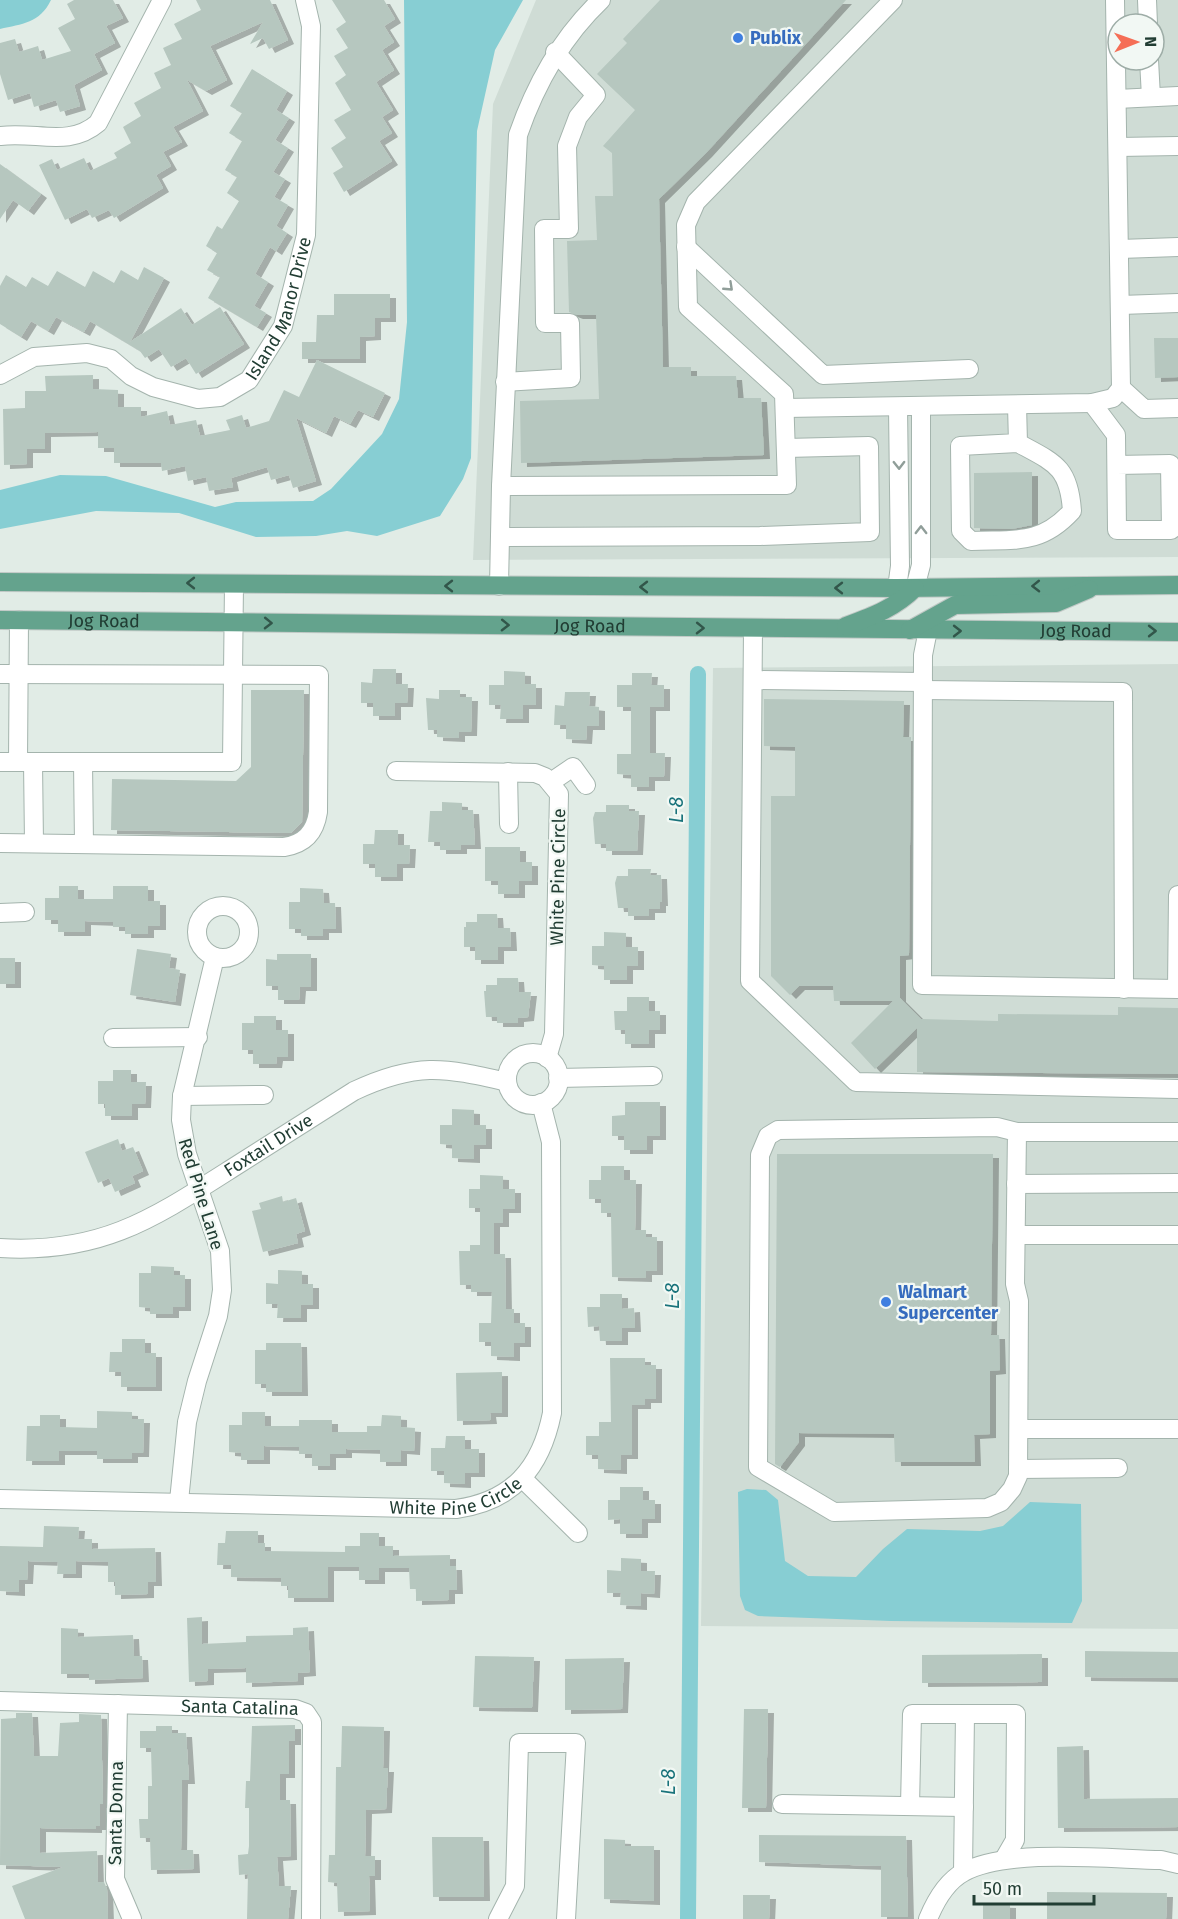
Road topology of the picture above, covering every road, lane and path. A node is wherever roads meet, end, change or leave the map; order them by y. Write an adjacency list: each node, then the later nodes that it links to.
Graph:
1 (162, 0): 11 (street)
2 (305, 0): 20 (street, Island Manor Drive)
3 (602, 0): 6 (street)
4 (893, 0): 14 (street)
5 (1115, 0): 10 (street)
6 (555, 52): 21 (street); 21 (street)
7 (1150, 72): 9 (street)
8 (1178, 96): 9 (street)
9 (1151, 97): 10 (street)
10 (1117, 99): 13 (street)
11 (0, 136)
12 (1178, 146): 13 (street)
13 (1118, 147): 16 (street)
14 (686, 247): 19 (street, one-way to 19); 27 (street)
15 (1178, 247): 16 (street)
16 (1120, 249): 18 (street)
17 (1178, 303): 18 (street)
18 (1121, 305): 22 (street)
19 (969, 369)
20 (0, 375)
21 (505, 382): 33 (street)
22 (1121, 388): 23 (street); 28 (street)
23 (1092, 403): 24 (street); 32 (street)
24 (1017, 405): 26 (street); 29 (street)
25 (898, 407): 26 (street); 27 (street); 41 (street, one-way to 41)
26 (921, 407): 41 (street, one-way to 26)
27 (785, 408): 30 (street)
28 (1178, 408)
29 (1018, 442): 29 (street)
30 (786, 448): 33 (street); 35 (street)
31 (1174, 462): 32 (street); 34 (street)
32 (1117, 465): 34 (street)
33 (501, 486): 35 (street)
34 (1174, 533)
35 (500, 537): 40 (street)
36 (0, 582): 37 (main road, one-way to 36)
37 (234, 584): 40 (main road, one-way to 37); 44 (street)
38 (1099, 585): 39 (main road); 41 (main road, one-way to 41); 47 (main road)
39 (1178, 585)
40 (499, 586): 41 (main road, one-way to 40)
41 (906, 588): 46 (main road)
42 (0, 620): 43 (main road, Jog Road)
43 (19, 620): 44 (main road, Jog Road); 50 (street)
44 (234, 622): 45 (main road, Jog Road, one-way to 45); 51 (street)
45 (753, 629): 46 (main road, Jog Road); 52 (street)
46 (836, 630): 47 (main road, Jog Road)
47 (909, 630): 48 (main road, Jog Road)
48 (928, 630): 49 (main road, Jog Road, one-way to 49); 53 (street)
49 (1178, 632)
50 (9, 674): 51 (street); 54 (street)
51 (233, 675): 55 (street); 63 (street)
52 (753, 680): 53 (street); 76 (street)
53 (923, 686): 68 (street); 68 (street)
54 (17, 762): 55 (street); 62 (street)
55 (83, 762): 63 (street)
56 (396, 771): 57 (street, White Pine Circle)
57 (508, 772): 58 (street, White Pine Circle); 60 (street)
58 (550, 782): 59 (street); 72 (street, White Pine Circle)
59 (586, 785)
60 (509, 824)
61 (0, 843): 62 (street)
62 (34, 843): 63 (street)
63 (84, 844)
64 (1178, 895): 69 (street)
65 (25, 912): 66 (street)
66 (0, 913)
67 (215, 957): 70 (street, Red Pine Lane)
68 (1124, 989): 69 (street)
69 (1177, 989)
70 (198, 1037): 71 (street); 78 (street, Red Pine Lane)
71 (113, 1038)
72 (547, 1058): 74 (street); 75 (street)
73 (653, 1076): 74 (street)
74 (558, 1078): 79 (street)
75 (507, 1082): 79 (street); 84 (street, Foxtail Drive)
76 (1178, 1089)
77 (264, 1095): 78 (street)
78 (182, 1096): 84 (street, Red Pine Lane)
79 (542, 1103): 92 (street, White Pine Circle)
80 (1017, 1132): 81 (street); 83 (street); 91 (street)
81 (1178, 1132)
82 (1178, 1183): 83 (street)
83 (1016, 1184): 85 (street)
84 (200, 1189): 87 (street, Foxtail Drive); 94 (street, Red Pine Lane)
85 (1016, 1235): 86 (street); 88 (street)
86 (1178, 1235)
87 (0, 1248)
88 (1019, 1429): 89 (street); 91 (street)
89 (1178, 1429)
90 (1118, 1468): 91 (street)
91 (1018, 1469)
92 (522, 1478): 94 (street, White Pine Circle); 95 (street)
93 (0, 1499): 94 (street, White Pine Circle)
94 (179, 1501)
95 (578, 1533)
96 (0, 1701): 97 (street, Santa Catalina)
97 (118, 1704): 105 (street, Santa Donna); 106 (street, Santa Catalina)
98 (965, 1714): 100 (street); 101 (street); 102 (street)
99 (782, 1804): 100 (street)
100 (910, 1806): 101 (street)
101 (964, 1807): 104 (street)
102 (1004, 1859): 103 (street); 104 (street)
103 (1178, 1864)
104 (963, 1872): 109 (street)
105 (132, 1919)
106 (311, 1919)
107 (498, 1919): 108 (street)
108 (566, 1919)
109 (928, 1919)

